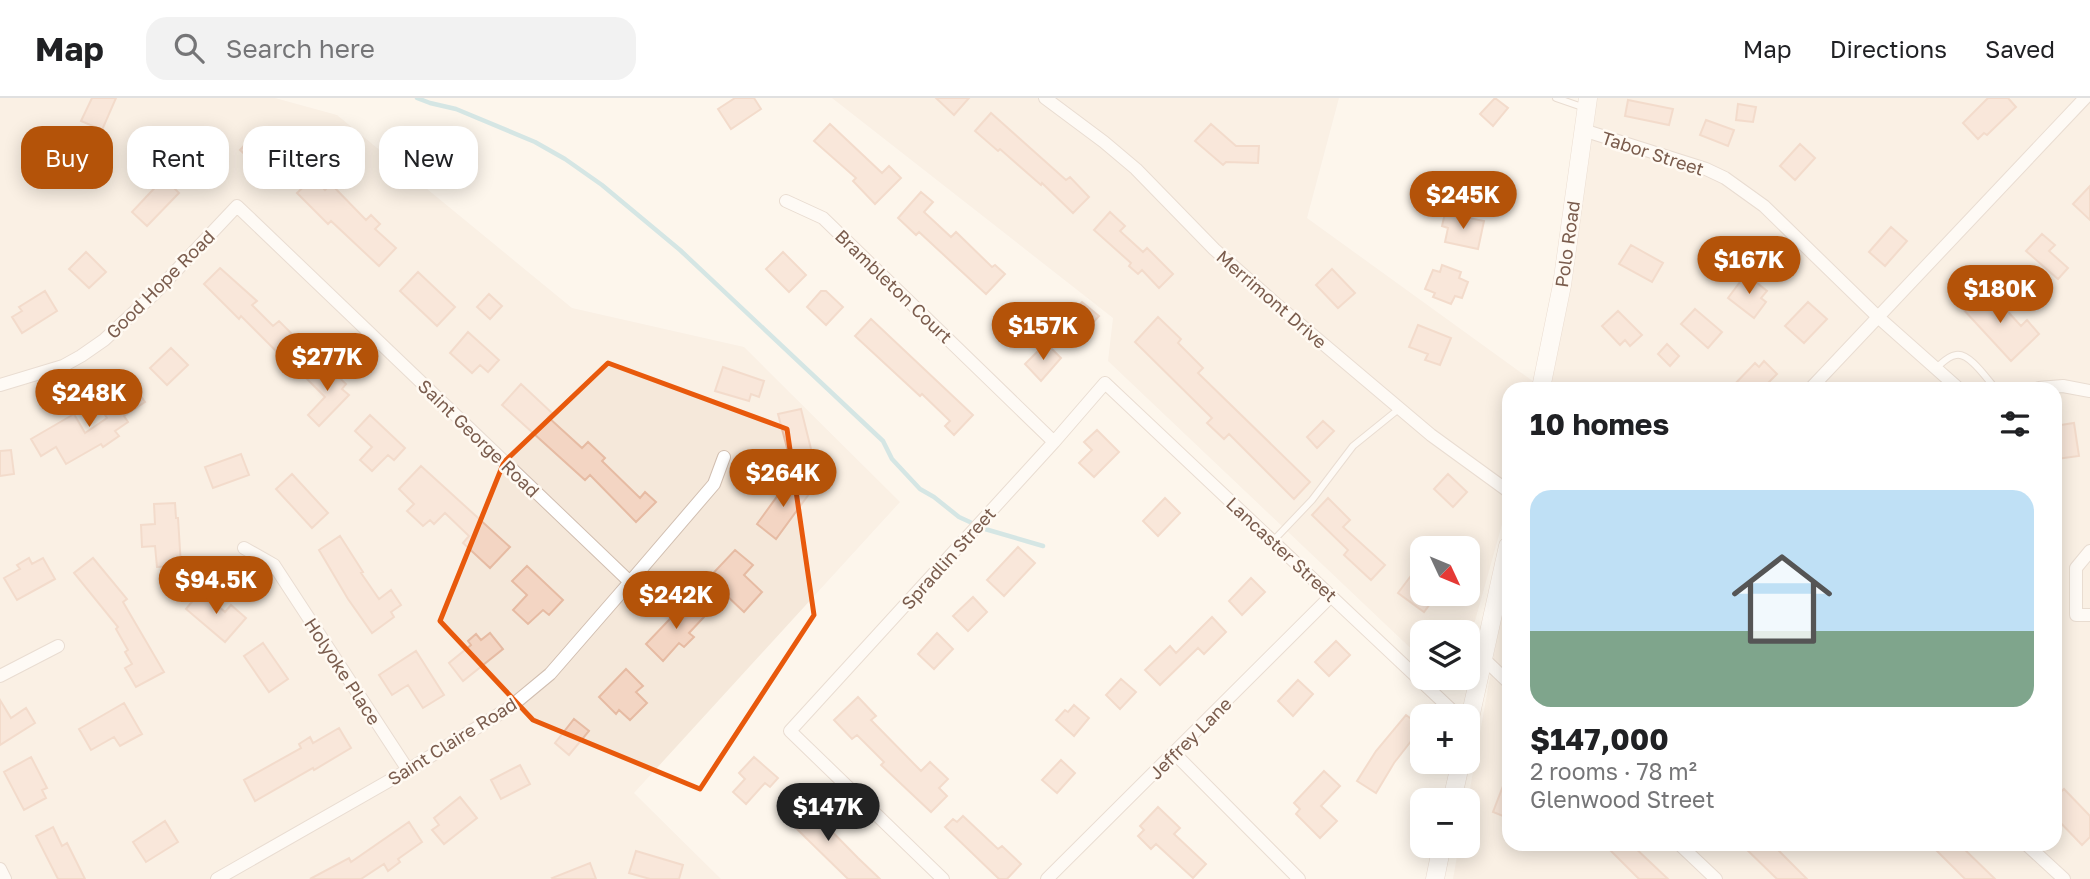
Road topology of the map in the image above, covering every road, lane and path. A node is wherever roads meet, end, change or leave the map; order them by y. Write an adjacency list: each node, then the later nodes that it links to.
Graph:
1 (1045, 98): 18 (street, Merrimont Drive)
2 (1556, 98): 4 (lane)
3 (2085, 98): 8 (street)
4 (1588, 103): 5 (main road, Polo Road)
5 (1583, 130): 8 (street, Tabor Street); 10 (main road, Polo Road)
6 (786, 201): 19 (street, Brambleton Court)
7 (237, 206): 15 (street, Good Hope Road); 26 (street, Saint George Road)
8 (1878, 317): 9 (street, Tabor Street); 11 (street)
9 (1934, 369): 12 (street, Tabor Street); 13 (lane)
10 (1543, 382)
11 (1817, 382)
12 (1950, 382)
13 (1990, 382)
14 (1105, 383): 19 (street, Spradlin Street); 22 (street, Lancaster Street)
15 (0, 385)
16 (2062, 386): 17 (street)
17 (2090, 391)
18 (1399, 408): 21 (street, Merrimont Drive); 22 (lane)
19 (1054, 442): 43 (street, Spradlin Street)
20 (724, 457): 26 (street, Saint Claire Road)
21 (1502, 487)
22 (1273, 541): 27 (street, Lancaster Street)
23 (244, 548): 36 (street, Holyoke Place)
24 (2090, 551): 28 (street)
25 (1502, 574): 30 (main road)
26 (630, 582): 36 (street, Saint Claire Road)
27 (1331, 596): 33 (street, Lancaster Street); 35 (street, Jeffrey Lane)
28 (2090, 615)
29 (58, 646): 31 (street)
30 (1484, 659): 32 (street); 34 (main road)
31 (0, 676)
32 (1502, 676)
33 (1445, 704)
34 (1473, 704)
35 (1174, 753): 44 (street, Jeffrey Lane); 45 (street)
36 (408, 770): 42 (street, Saint Claire Road)
37 (1686, 851): 47 (street)
38 (2034, 851): 48 (street)
39 (1440, 858): 46 (main road)
40 (0, 869): 41 (street)
41 (5, 879)
42 (217, 879)
43 (943, 879)
44 (1047, 879)
45 (1299, 879)
46 (1435, 879)
47 (1716, 879)
48 (2064, 879)

